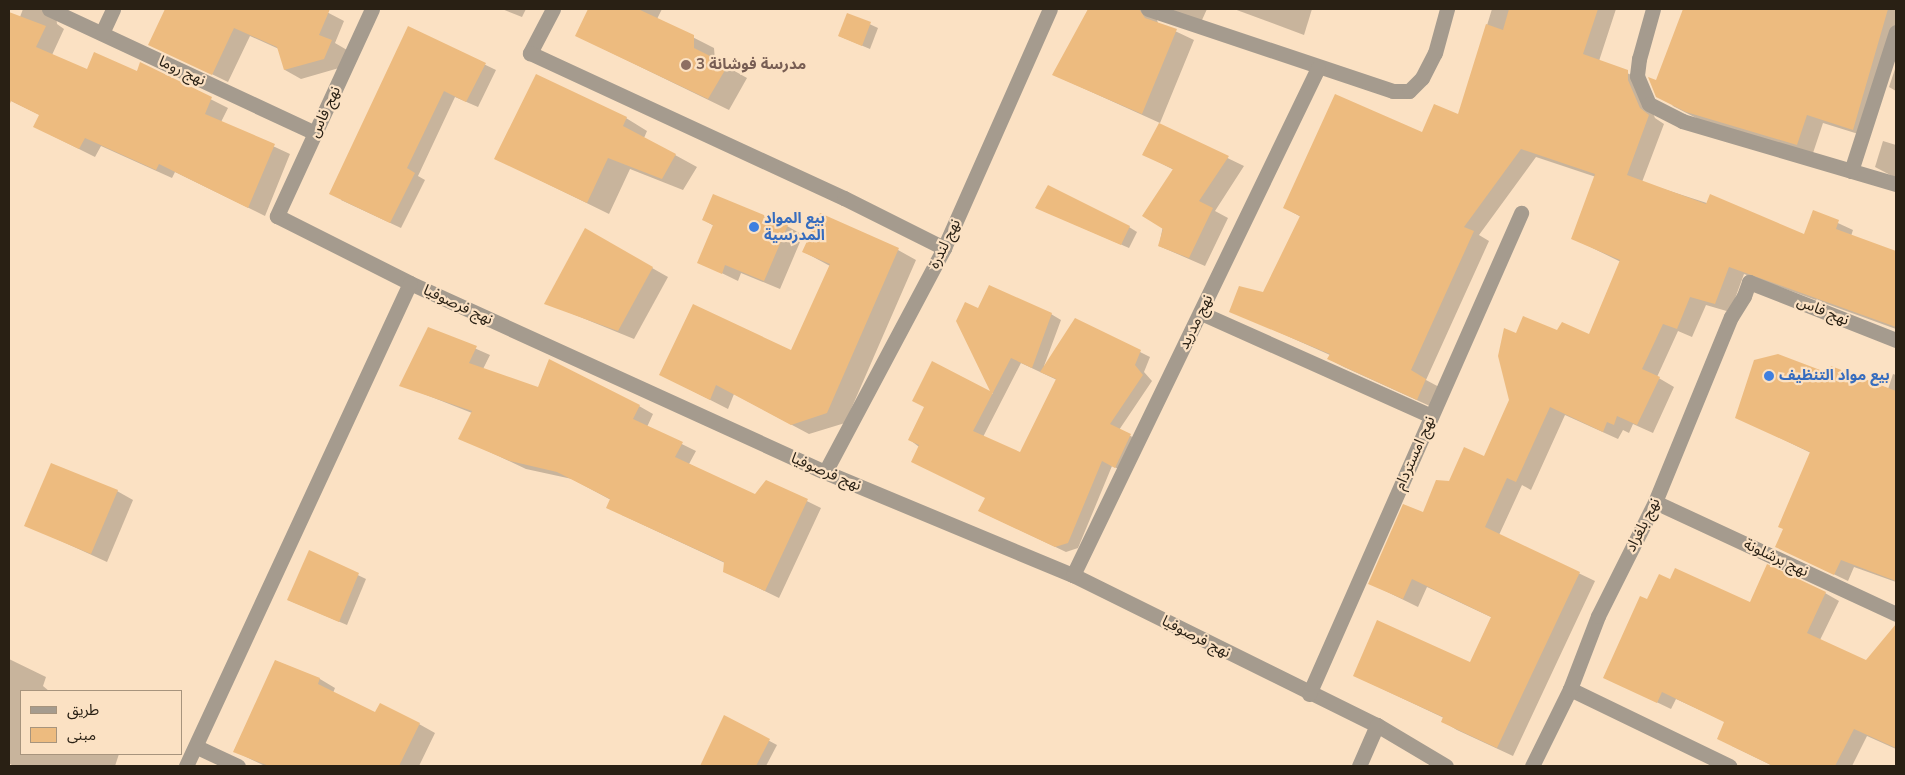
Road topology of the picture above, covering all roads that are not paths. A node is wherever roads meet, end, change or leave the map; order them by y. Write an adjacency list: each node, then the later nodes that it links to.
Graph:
1 (49, 9): 10 (street, نهج روما)
2 (113, 9): 10 (street)
3 (372, 9): 12 (street, نهج فاس)
4 (553, 9): 17 (street)
5 (1050, 9): 17 (street, نهج لندرة)
6 (1148, 9): 11 (street)
7 (1447, 9): 11 (street)
8 (1654, 9): 13 (street)
9 (1896, 32): 13 (street)
10 (102, 33): 12 (street, نهج روما)
11 (1318, 68): 20 (street, نهج مدريد)
12 (315, 133): 16 (street, نهج فاس)
13 (1851, 171): 14 (street)
14 (1896, 184)
15 (1521, 213): 22 (street, نهج امستردام)
16 (277, 216): 19 (street, نهج فرصوفيا)
17 (944, 248): 23 (street, نهج لندرة)
18 (1749, 282): 21 (street, نهج فاس); 24 (street, نهج بلغراد)
19 (410, 283): 23 (street, نهج فرصوفيا); 30 (street)
20 (1201, 313): 22 (street); 25 (street, نهج مدريد)
21 (1896, 340)
22 (1431, 416): 28 (street, نهج امستردام)
23 (825, 472): 25 (street, نهج فرصوفيا)
24 (1655, 502): 26 (street, نهج برشلونة); 27 (street, نهج بلغراد)
25 (1073, 575): 28 (street, نهج فرصوفيا)
26 (1896, 614)
27 (1570, 689): 35 (street, نهج بلغراد); 36 (street)
28 (1309, 694): 29 (street, نهج فرصوفيا)
29 (1377, 725): 33 (street); 34 (street, نهج فرصوفيا)
30 (197, 747): 31 (street); 32 (street)
31 (186, 766)
32 (238, 766)
33 (1359, 766)
34 (1446, 766)
35 (1532, 766)
36 (1729, 766)

